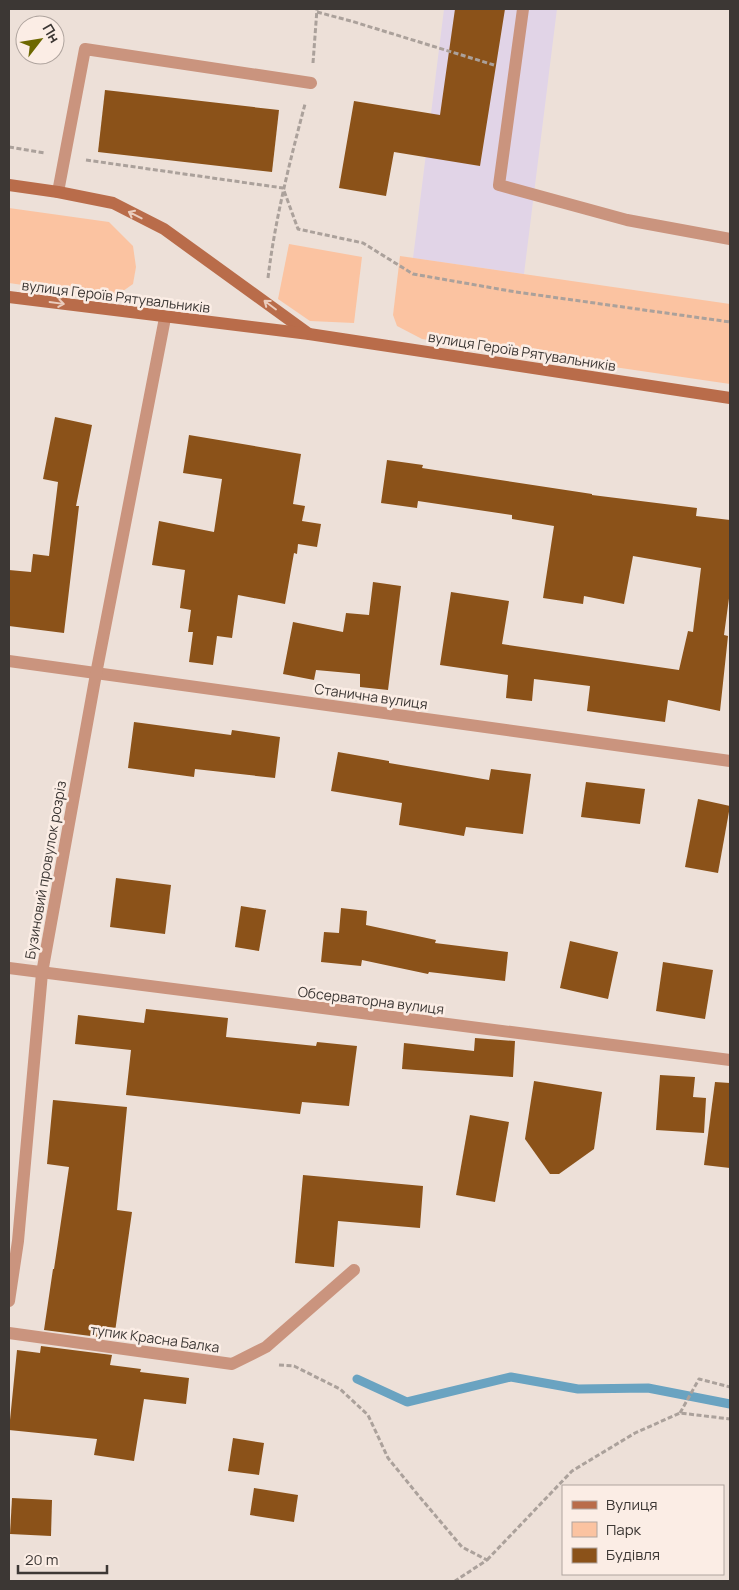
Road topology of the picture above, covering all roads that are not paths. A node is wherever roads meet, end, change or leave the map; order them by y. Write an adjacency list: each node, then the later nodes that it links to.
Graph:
1 (523, 9): 5 (street)
2 (311, 84): 4 (street)
3 (9, 185): 4 (main road, вулиця Героїв Рятувальників)
4 (58, 192): 8 (main road, вулиця Героїв Рятувальників, one-way to 4)
5 (730, 240)
6 (9, 297): 7 (main road, вулиця Героїв Рятувальників, one-way to 7)
7 (165, 318): 8 (main road, вулиця Героїв Рятувальників); 11 (street, Бузиновий провулок розріз)
8 (309, 334): 9 (main road, вулиця Героїв Рятувальників)
9 (730, 398)
10 (9, 661): 11 (street, Станична вулиця)
11 (96, 674): 12 (street, Станична вулиця); 14 (street, Бузиновий провулок розріз)
12 (730, 760)
13 (9, 968): 14 (street, Обсерваторна вулиця)
14 (42, 973): 15 (street, Обсерваторна вулиця); 16 (street, Бузиновий провулок розріз)
15 (730, 1060)
16 (13, 1240): 18 (street, Бузиновий провулок розріз)
17 (354, 1270): 19 (street, тупик Красна Балка)
18 (9, 1301)
19 (9, 1333)

